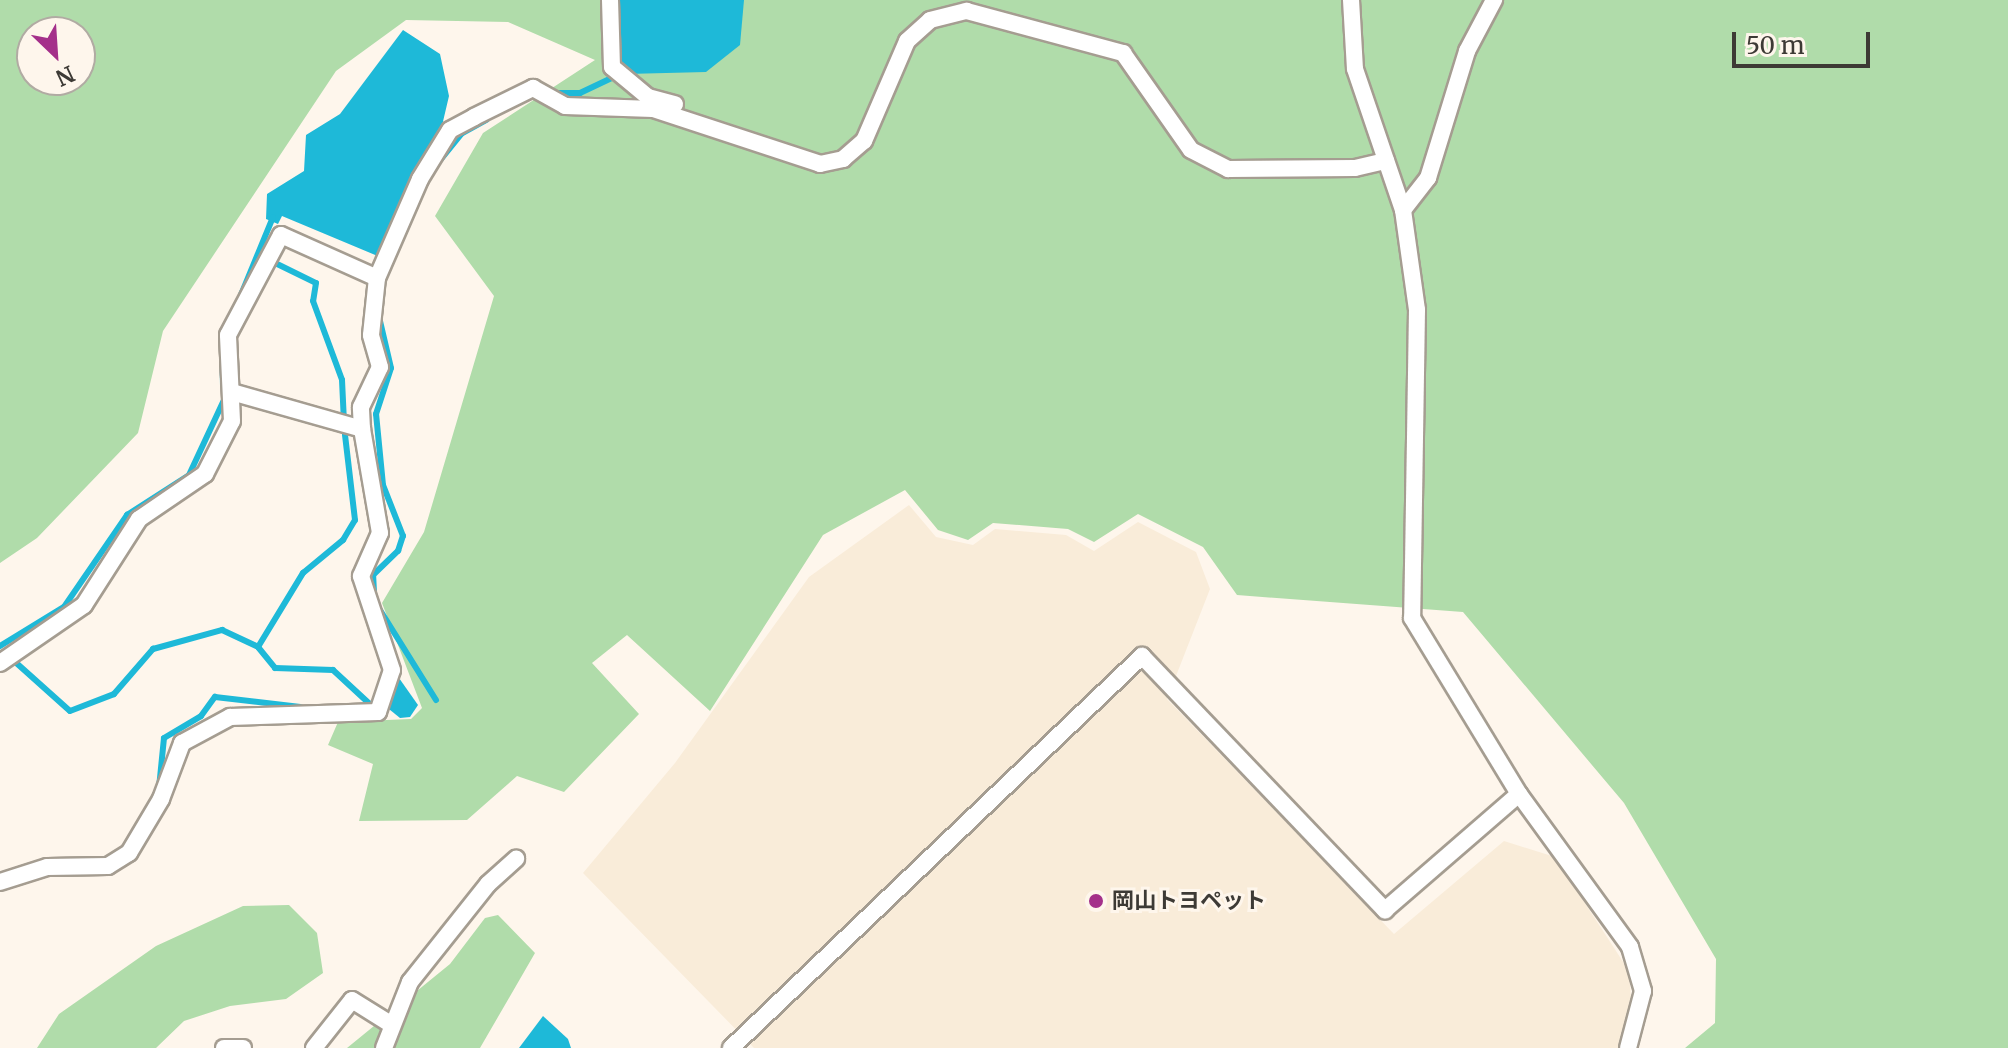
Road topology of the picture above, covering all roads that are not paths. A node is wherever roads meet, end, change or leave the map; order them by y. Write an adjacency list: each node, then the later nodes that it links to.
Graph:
1 (610, 0): 4 (street)
2 (1351, 0): 5 (street)
3 (1494, 0): 6 (street)
4 (706, 125): 5 (street); 7 (street)
5 (1386, 161): 6 (street)
6 (1403, 210): 11 (street)
7 (377, 278): 8 (street); 9 (street)
8 (235, 393): 9 (street); 10 (street)
9 (362, 429): 13 (street)
10 (4, 660)
11 (1519, 794): 15 (street); 20 (street)
12 (516, 859): 14 (street)
13 (0, 882)
14 (392, 1025): 18 (street); 19 (street)
15 (733, 1047)
16 (224, 1048): 17 (street)
17 (243, 1048)
18 (314, 1048)
19 (384, 1048)
20 (1628, 1048)

